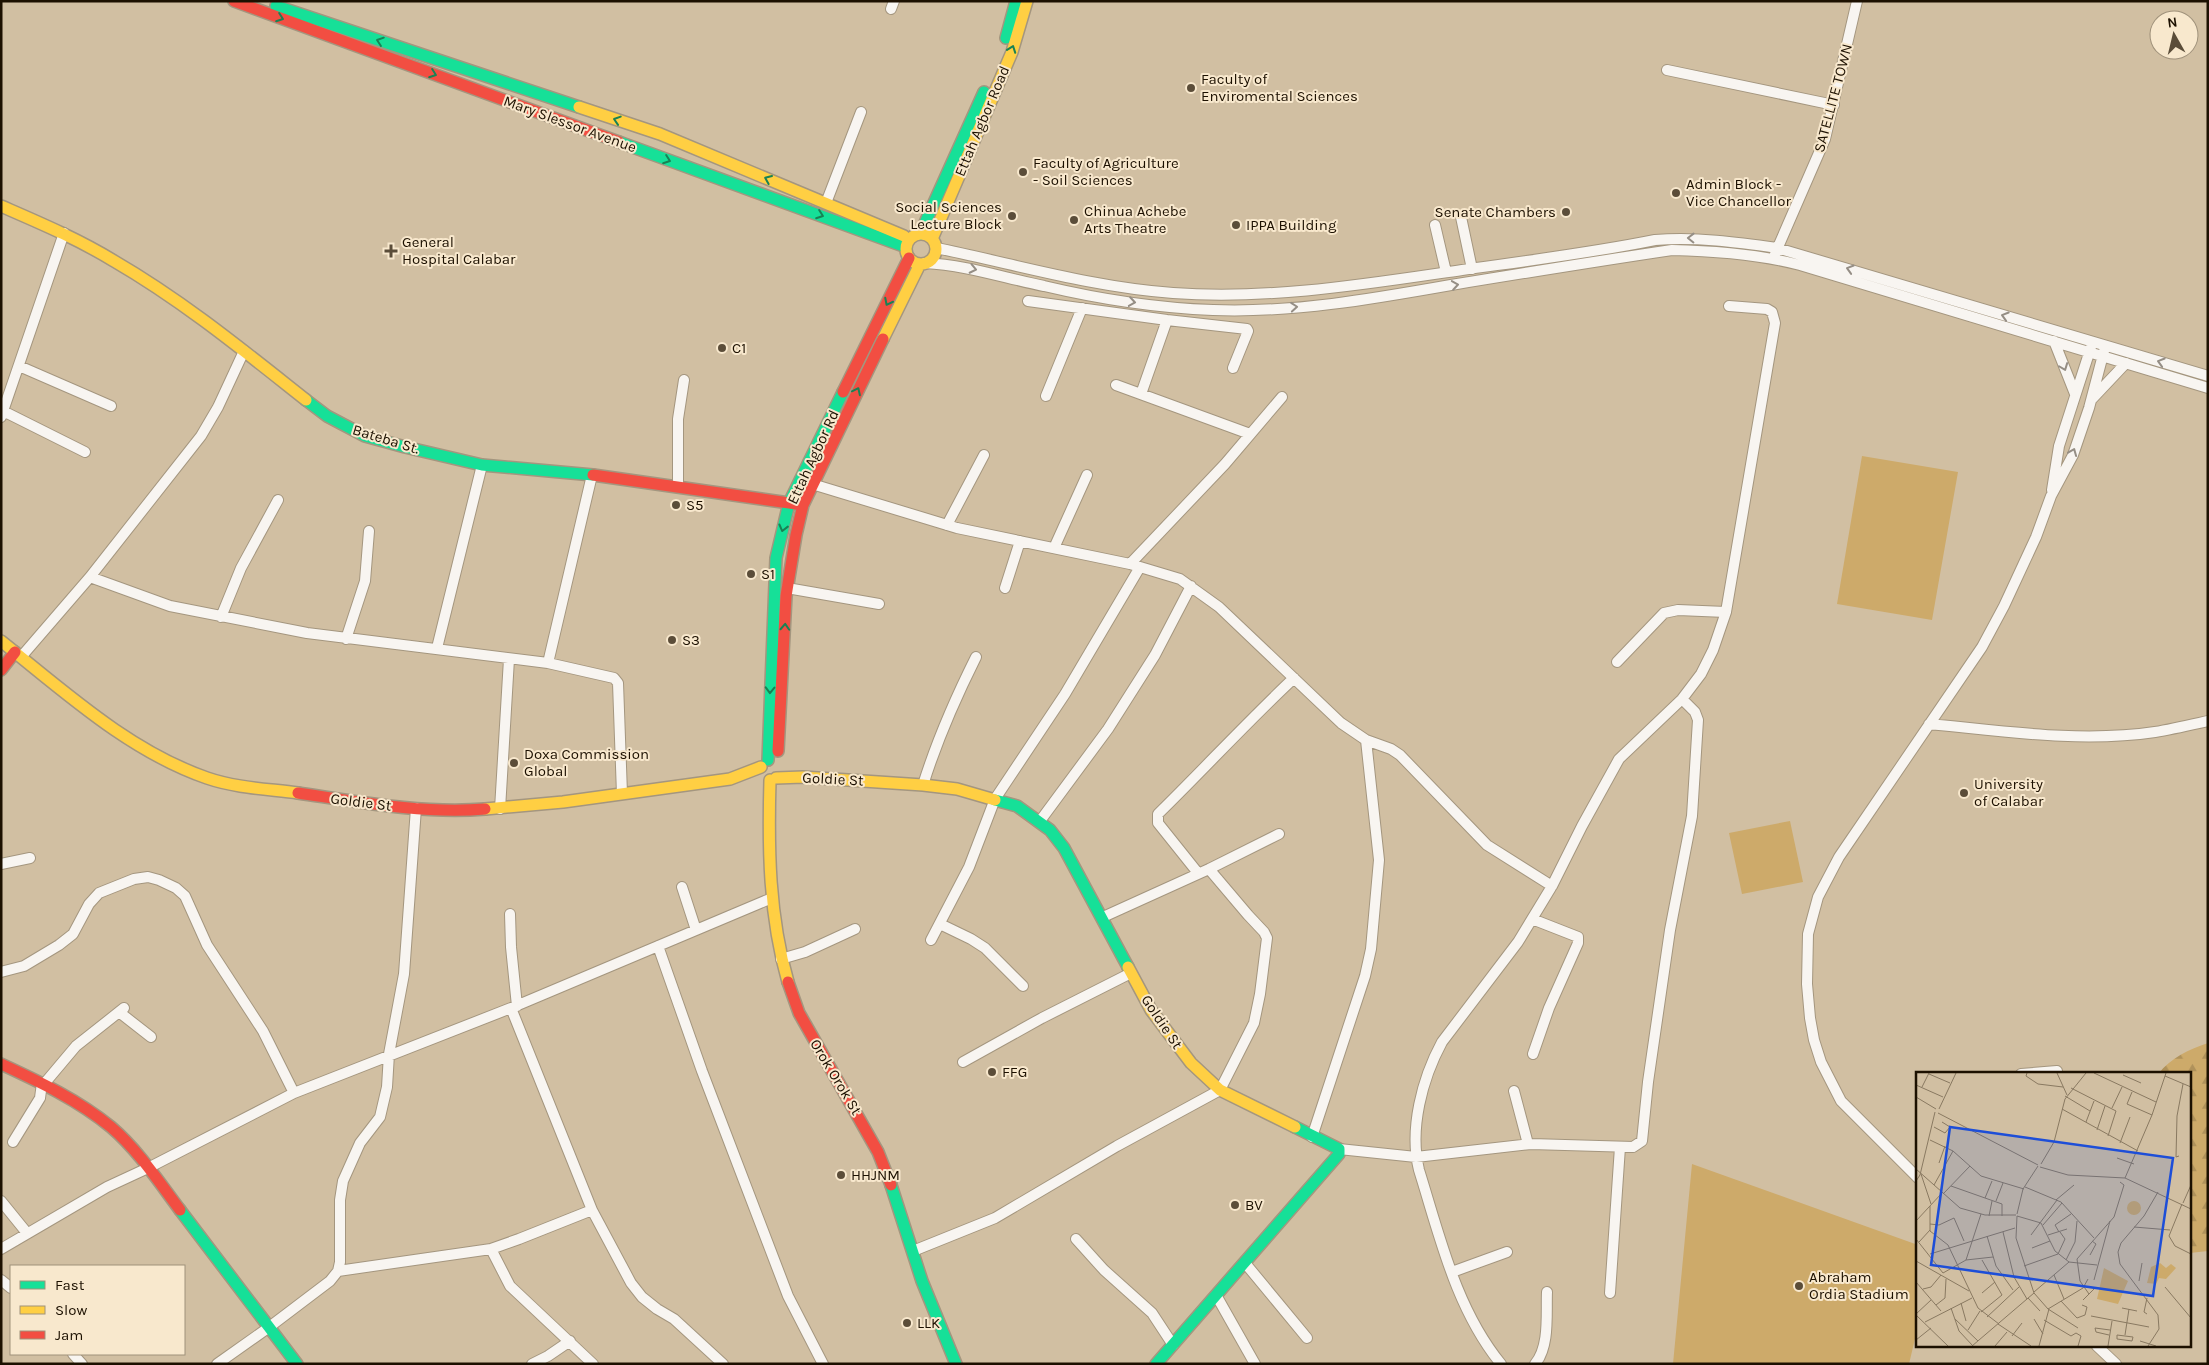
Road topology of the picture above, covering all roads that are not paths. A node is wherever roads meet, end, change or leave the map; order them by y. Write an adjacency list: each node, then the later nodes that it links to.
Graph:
1 (234, 1): 15 (main road, Mary Slessor Avenue, one-way to 15)
2 (262, 1): 9 (main road, Mary Slessor Avenue, one-way to 2)
3 (1016, 1): 15 (main road, Ettah Agbor Road)
4 (1027, 1): 14 (main road, Ettah Agbor Road, one-way to 4)
5 (1857, 1): 7 (street, SATELLITE TOWN)
6 (1667, 70): 7 (street)
7 (1834, 105): 16 (street, SATELLITE TOWN)
8 (861, 112): 9 (street)
9 (826, 203): 15 (main road, Mary Slessor Avenue)
10 (1, 206): 13 (main road, Bateba St.)
11 (1461, 217): 19 (street)
12 (1435, 225): 20 (street)
13 (64, 233): 27 (main road, Bateba St.); 31 (street)
14 (934, 243): 15 (main road); 18 (main road, Ettah Agbor Road); 20 (street)
15 (911, 244): 18 (main road); 54 (main road, Ettah Agbor Rd, one-way to 54)
16 (1777, 248): 17 (street, SATELLITE TOWN); 19 (street, one-way to 19); 26 (street, one-way to 16)
17 (1773, 258): 18 (street, one-way to 17); 25 (street)
18 (922, 264): 50 (main road, Ettah Agbor Rd, one-way to 18)
19 (1472, 269): 20 (street)
20 (1446, 272)
21 (1028, 301): 23 (street)
22 (1729, 306): 67 (street)
23 (1082, 308): 24 (street); 39 (street)
24 (1167, 320): 32 (street); 37 (street)
25 (2054, 341): 29 (street); 38 (street, one-way to 38)
26 (2092, 341): 28 (street); 29 (street)
27 (244, 351): 47 (main road, Bateba St.); 62 (street)
28 (2105, 351): 29 (street); 30 (street); 33 (street, one-way to 28); 41 (street)
29 (2089, 352): 38 (street)
30 (2126, 363): 36 (street); 41 (street)
31 (19, 366): 42 (street); 43 (street)
32 (1233, 368)
33 (2208, 376)
34 (684, 380): 51 (street)
35 (1116, 385): 37 (street)
36 (2208, 388)
37 (1141, 394): 44 (street)
38 (2075, 394): 52 (street)
39 (1046, 396)
40 (1282, 397): 44 (street)
41 (2091, 400): 52 (street, one-way to 41)
42 (111, 406)
43 (2, 414): 45 (street)
44 (1250, 434): 60 (street)
45 (85, 452)
46 (984, 455): 56 (street)
47 (482, 465): 48 (main road, Bateba St.); 71 (street)
48 (592, 475): 51 (main road, Bateba St.); 75 (street)
49 (1087, 475): 59 (street)
50 (812, 484): 55 (main road, Ettah Agbor Rd); 56 (street)
51 (678, 487): 54 (main road, Bateba St.)
52 (2051, 496): 81 (street)
53 (278, 500): 68 (street)
54 (789, 503): 55 (main road, Bateba St.); 83 (main road, Ettah Agbor Rd, one-way to 83)
55 (803, 505): 64 (main road, Ettah Agbor Rd)
56 (947, 525): 58 (street)
57 (369, 531): 69 (street)
58 (1020, 541): 59 (street); 65 (street)
59 (1054, 548): 60 (street)
60 (1130, 564): 61 (street)
61 (1140, 567): 63 (street); 86 (street)
62 (90, 578): 68 (street); 72 (street)
63 (1191, 586): 78 (street); 89 (street)
64 (787, 588): 66 (street); 83 (main road, Ettah Agbor Rd, one-way to 64)
65 (1005, 588)
66 (879, 604)
67 (1726, 612): 76 (street); 79 (street)
68 (221, 617): 69 (street)
69 (346, 639): 71 (street)
70 (1, 641): 72 (main road, Goldie St)
71 (437, 648): 74 (street)
72 (18, 655): 77 (main road); 87 (main road, Goldie St)
73 (976, 657): 84 (street)
74 (509, 658): 75 (street); 88 (street)
75 (548, 662): 85 (street)
76 (1617, 662)
77 (1, 670)
78 (1294, 678): 82 (street); 94 (street)
79 (1682, 699): 95 (street); 125 (street)
80 (2208, 721): 81 (street)
81 (1929, 724): 129 (street)
82 (1366, 740): 95 (street); 122 (street)
83 (771, 770): 84 (main road, Goldie St); 85 (main road, Goldie St); 97 (main road, Orok Orok St)
84 (923, 785): 86 (main road, Goldie St)
85 (622, 794): 88 (main road, Goldie St)
86 (995, 800): 89 (main road, Goldie St); 101 (street)
87 (416, 808): 88 (main road, Goldie St); 112 (street)
88 (500, 808)
89 (1040, 822): 99 (main road, Goldie St)
90 (1279, 834): 93 (street)
91 (30, 858): 92 (street)
92 (1, 864)
93 (1209, 869): 94 (street); 119 (street)
94 (1198, 873): 99 (street)
95 (1552, 886): 100 (street)
96 (682, 887): 103 (street)
97 (772, 898): 103 (street); 106 (main road, Orok Orok St)
98 (510, 914): 110 (street)
99 (1103, 917): 108 (main road, Goldie St)
100 (1532, 919): 113 (street); 127 (street)
101 (940, 924): 104 (street); 109 (street)
102 (855, 929): 106 (street)
103 (696, 930): 105 (street)
104 (931, 940)
105 (658, 946): 110 (street); 154 (street)
106 (781, 959): 136 (main road, Orok Orok St)
107 (1, 972): 121 (street)
108 (1131, 973): 114 (street); 119 (main road, Goldie St)
109 (1023, 986)
110 (514, 1007): 112 (street); 131 (street)
111 (151, 1036): 118 (street)
112 (390, 1054): 121 (street); 139 (street)
113 (1533, 1054)
114 (963, 1062)
115 (1, 1064): 118 (main road)
116 (2057, 1070): 117 (street)
117 (2039, 1072)
118 (43, 1084): 123 (street); 128 (main road)
119 (1220, 1090): 122 (main road, Goldie St); 136 (street)
120 (1514, 1092): 124 (street)
121 (294, 1093): 128 (street)
122 (1312, 1137): 126 (main road, Goldie St)
123 (13, 1142)
124 (1528, 1144): 125 (street); 127 (street)
125 (1620, 1147): 142 (street)
126 (1339, 1149): 127 (street); 138 (main road)
127 (1416, 1157): 140 (street)
128 (148, 1168): 132 (street); 144 (main road)
129 (1916, 1176)
130 (1, 1201): 132 (street)
131 (592, 1210): 135 (street); 153 (street)
132 (27, 1233): 134 (street)
133 (1076, 1239): 147 (street)
134 (1, 1249)
135 (491, 1249): 139 (street); 146 (street)
136 (912, 1251): 155 (main road, Orok Orok St)
137 (1507, 1252): 140 (street)
138 (1245, 1263): 143 (main road); 145 (street)
139 (338, 1271): 144 (street)
140 (1452, 1272): 158 (street)
141 (1547, 1292): 159 (street)
142 (1610, 1293)
143 (1216, 1294): 147 (main road); 157 (street)
144 (268, 1328): 149 (street); 150 (main road)
145 (1307, 1338)
146 (570, 1341): 151 (street); 152 (street)
147 (1172, 1345): 156 (main road)
148 (2099, 1348): 160 (street)
149 (217, 1364)
150 (297, 1364)
151 (532, 1364)
152 (593, 1364)
153 (723, 1364)
154 (823, 1364)
155 (956, 1364)
156 (1156, 1364)
157 (1255, 1364)
158 (1501, 1364)
159 (1535, 1364)
160 (2116, 1364)

